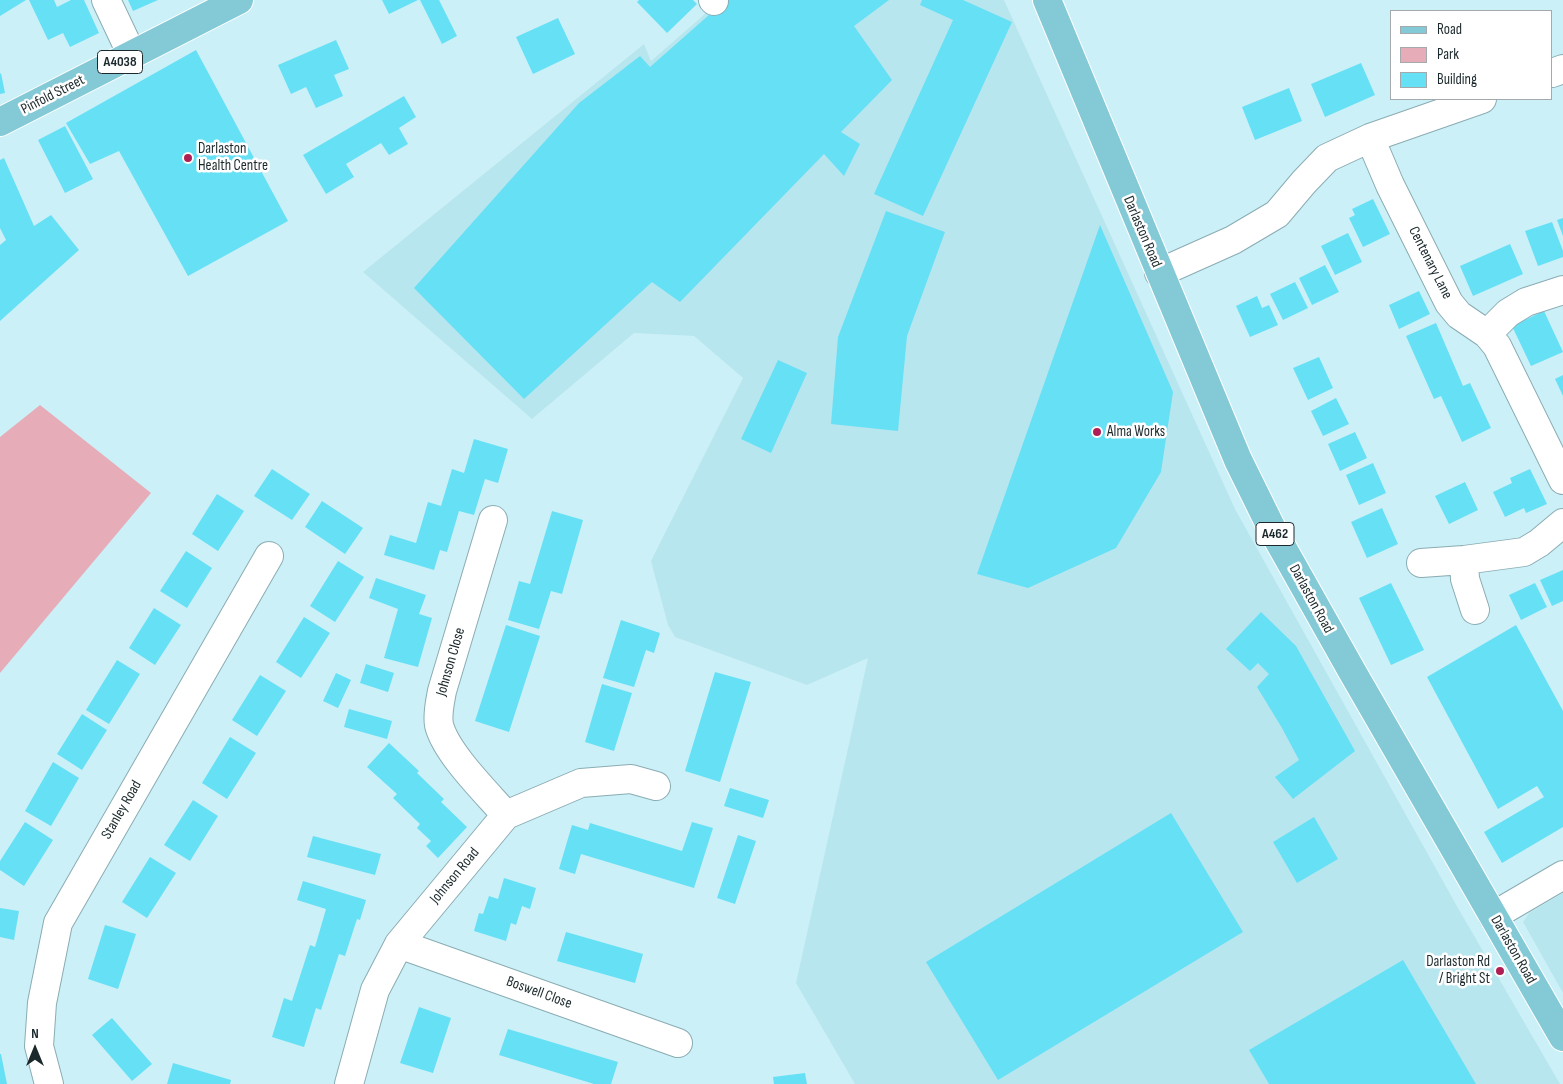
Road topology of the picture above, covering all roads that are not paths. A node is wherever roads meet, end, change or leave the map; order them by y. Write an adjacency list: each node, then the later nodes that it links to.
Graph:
1 (106, 0): 4 (street)
2 (238, 0): 4 (main road, Pinfold Street / A4038)
3 (1047, 0): 8 (main road, Darlaston Road / A462)
4 (132, 56): 6 (main road, Pinfold Street / A4038)
5 (1479, 100): 7 (street)
6 (0, 122)
7 (1370, 138): 8 (street); 10 (street, Centenary Lane)
8 (1159, 273): 21 (main road, Darlaston Road / A462)
9 (1563, 290): 10 (street)
10 (1487, 334): 11 (street, Centenary Lane)
11 (1563, 480)
12 (493, 520): 19 (street, Johnson Close)
13 (1563, 523): 15 (street)
14 (269, 556): 25 (street, Stanley Road)
15 (1464, 560): 16 (street); 17 (street)
16 (1421, 564)
17 (1475, 610)
18 (656, 786): 19 (street, Johnson Road)
19 (506, 815): 22 (street, Johnson Road)
20 (1563, 875): 21 (street)
21 (1493, 916): 23 (main road, Darlaston Road / A462)
22 (399, 944): 24 (street, Boswell Close); 26 (street, Johnson Road)
23 (1563, 1037)
24 (678, 1043)
25 (49, 1084)
26 (349, 1084)

